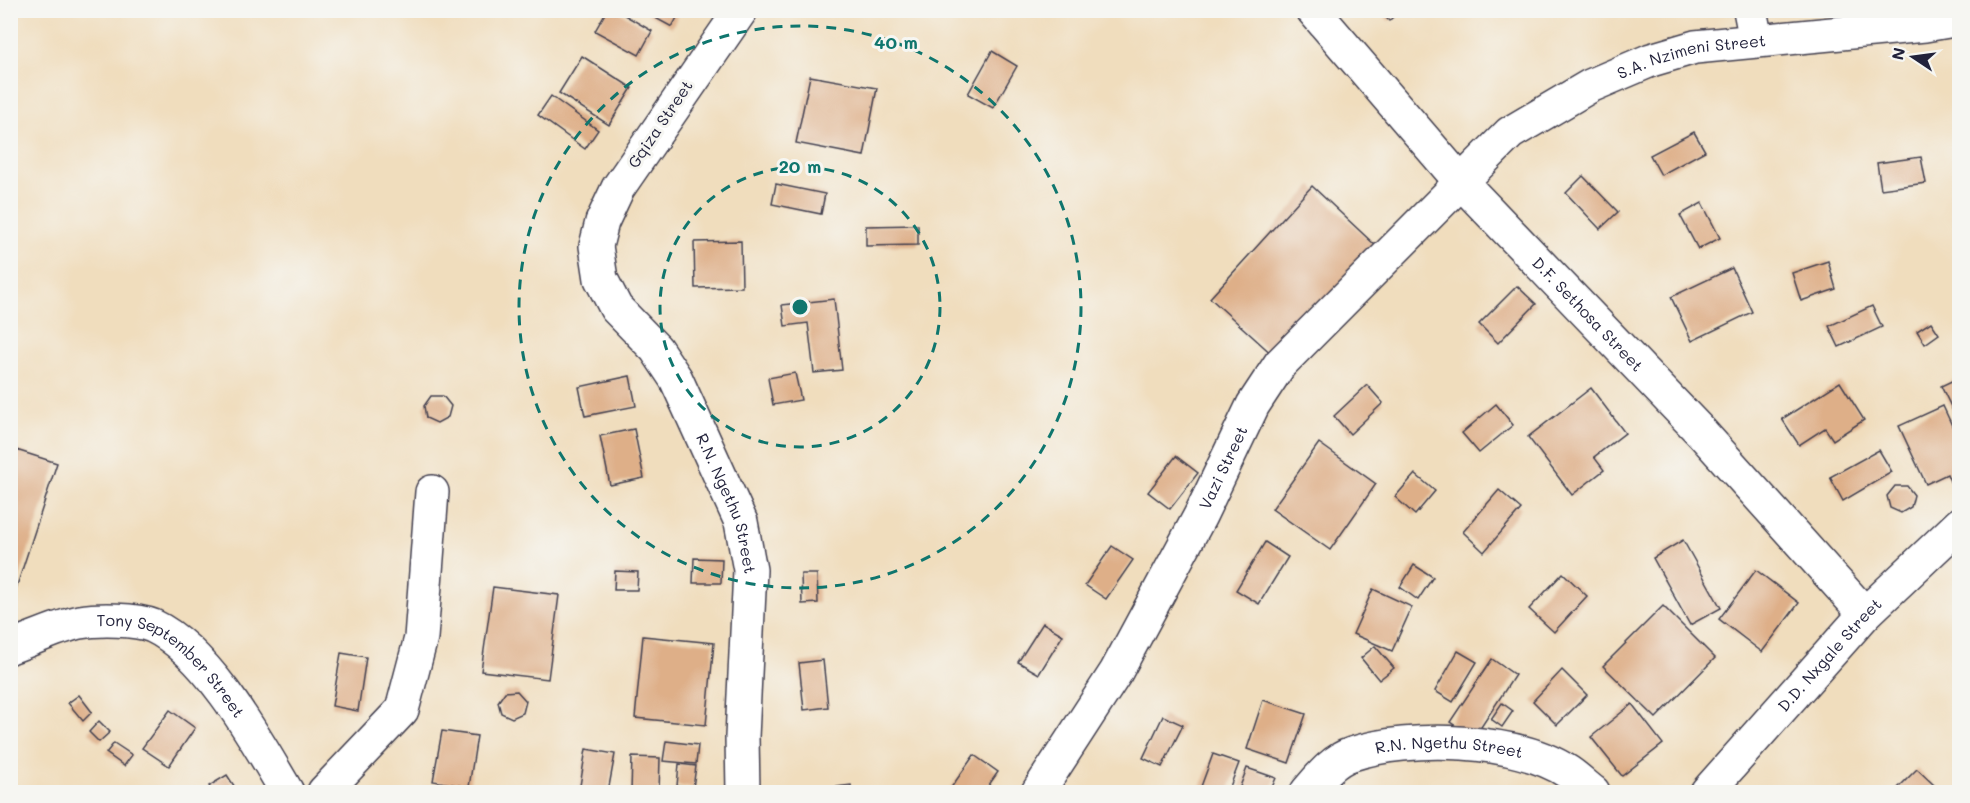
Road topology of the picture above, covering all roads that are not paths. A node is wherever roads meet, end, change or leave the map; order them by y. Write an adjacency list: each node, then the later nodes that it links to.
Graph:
1 (741, 10): 6 (street, Gqiza Street)
2 (1313, 10): 5 (street, D.F. Sethosa Street)
3 (1959, 18): 4 (street, S.A. Nzimeni Street)
4 (1753, 25): 5 (street, S.A. Nzimeni Street)
5 (1460, 181): 9 (street, D.F. Sethosa Street); 14 (street, Vazi Street)
6 (596, 246): 13 (street, R.N. Ngethu Street)
7 (432, 492): 12 (street)
8 (1959, 524): 9 (street, D.D. Nxgale Street)
9 (1865, 614): 17 (street, D.D. Nxgale Street)
10 (10, 647): 11 (street, Tony September Street)
11 (286, 792)
12 (324, 792)
13 (743, 792)
14 (1038, 792)
15 (1307, 792): 16 (street, R.N. Ngethu Street)
16 (1593, 792)
17 (1707, 792)

